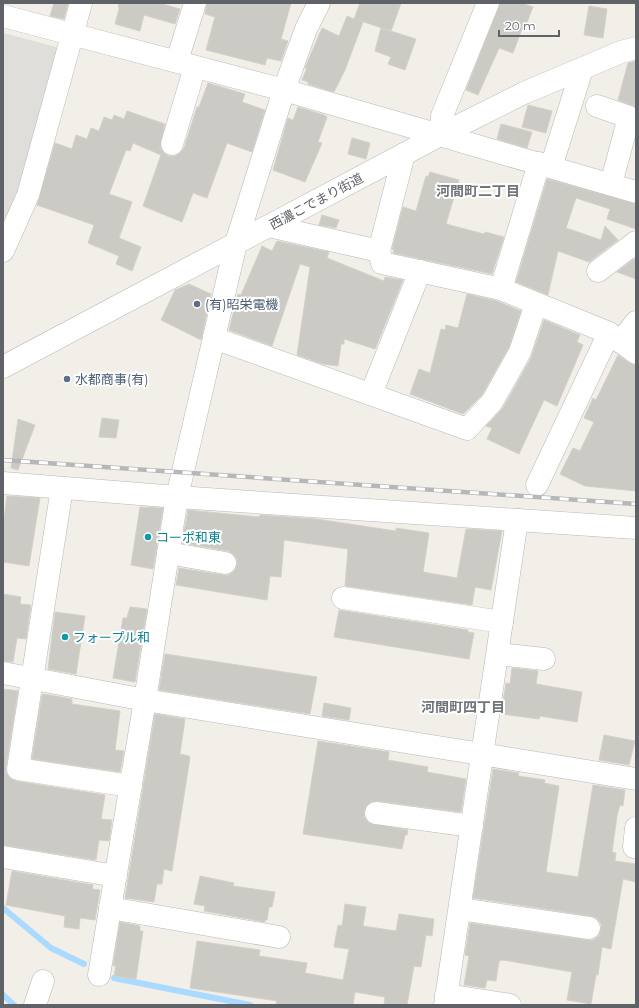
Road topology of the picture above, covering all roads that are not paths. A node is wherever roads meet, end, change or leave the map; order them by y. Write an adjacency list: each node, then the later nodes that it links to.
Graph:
1 (81, 3): 6 (street)
2 (195, 3): 8 (street)
3 (319, 3): 10 (street)
4 (488, 3): 12 (street)
5 (3, 16): 6 (street)
6 (72, 34): 8 (street); 21 (street)
7 (636, 48): 9 (street, 西濃こでまり街道)
8 (186, 64): 10 (street); 13 (street)
9 (582, 69): 12 (street, 西濃こでまり街道); 15 (street)
10 (284, 90): 12 (street); 20 (street)
11 (597, 106): 16 (street)
12 (440, 135): 14 (street, 西濃こでまり街道); 15 (street)
13 (172, 144)
14 (404, 154): 18 (street, 西濃こでまり街道); 22 (street)
15 (545, 165): 16 (street); 25 (street)
16 (611, 184): 17 (street)
17 (636, 192)
18 (269, 226): 20 (street, 西濃こでまり街道); 22 (street)
19 (636, 242): 23 (street)
20 (236, 244): 28 (street); 30 (street, 西濃こでまり街道)
21 (3, 251)
22 (379, 251): 24 (street)
23 (598, 271)
24 (420, 272): 25 (street); 31 (street)
25 (502, 289): 26 (street)
26 (536, 304): 29 (street); 31 (street)
27 (636, 322): 29 (street)
28 (214, 338): 31 (street); 35 (street)
29 (622, 343): 33 (street)
30 (3, 367)
31 (371, 394)
32 (3, 483): 34 (street)
33 (538, 485)
34 (62, 488): 35 (street); 45 (street)
35 (176, 497): 36 (street); 38 (street)
36 (517, 520): 37 (street); 41 (street)
37 (636, 528)
38 (168, 553): 39 (street); 46 (street)
39 (225, 563)
40 (343, 598): 41 (street)
41 (502, 622): 42 (street)
42 (498, 654): 43 (street); 47 (street)
43 (544, 659)
44 (3, 673): 45 (street)
45 (32, 678): 46 (street); 49 (street)
46 (145, 700): 47 (street); 49 (street)
47 (483, 755): 48 (street); 51 (street)
48 (636, 779)
49 (131, 786): 53 (street)
50 (376, 813): 51 (street)
51 (472, 826): 55 (street)
52 (3, 857): 53 (street)
53 (116, 876): 54 (street)
54 (110, 908): 57 (street); 58 (street)
55 (460, 909): 56 (street); 60 (street)
56 (589, 928)
57 (279, 937)
58 (99, 975)
59 (43, 981): 61 (street)
60 (446, 1000): 62 (street)
61 (35, 1005)
62 (510, 1005)

